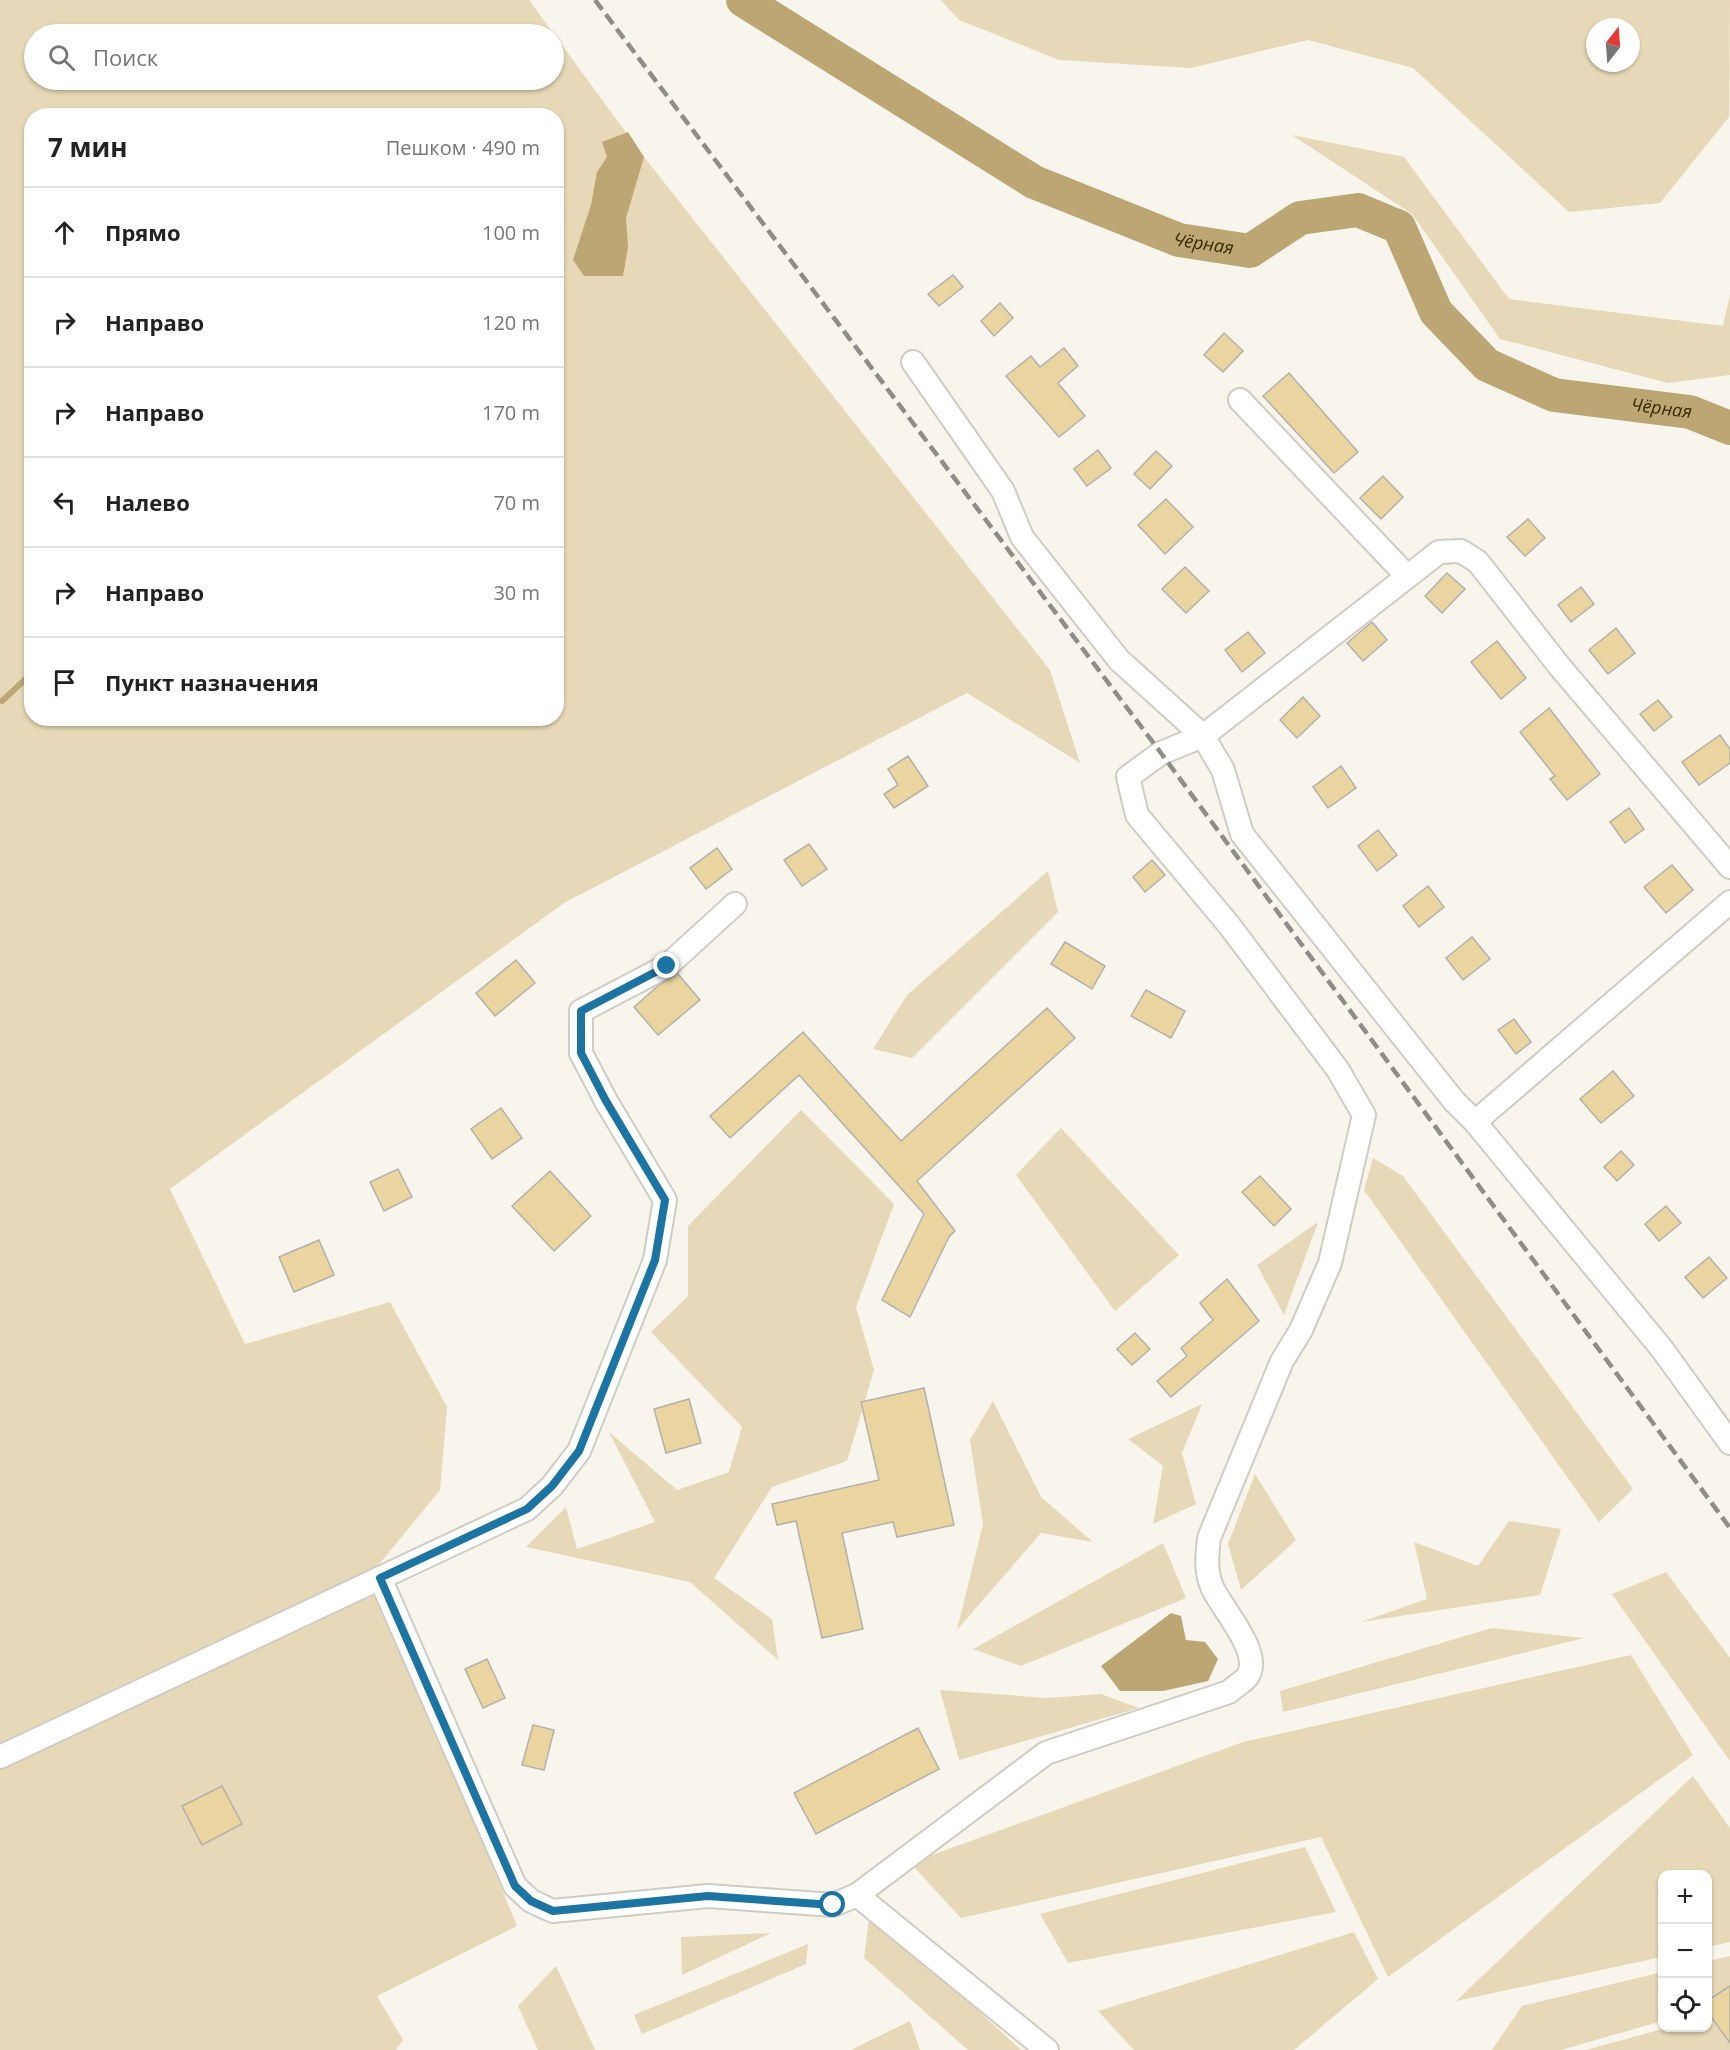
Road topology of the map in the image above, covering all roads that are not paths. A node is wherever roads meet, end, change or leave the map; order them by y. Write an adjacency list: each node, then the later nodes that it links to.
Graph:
1 (913, 362): 4 (street)
2 (1240, 400): 3 (street)
3 (1406, 575): 4 (street); 5 (street)
4 (1203, 736): 8 (street); 12 (street)
5 (1730, 867)
6 (1730, 902): 8 (street)
7 (735, 904): 10 (street)
8 (1475, 1122): 9 (street)
9 (1730, 1443)
10 (380, 1578): 11 (street); 12 (street)
11 (0, 1756)
12 (857, 1895): 13 (street)
13 (1047, 2050)

